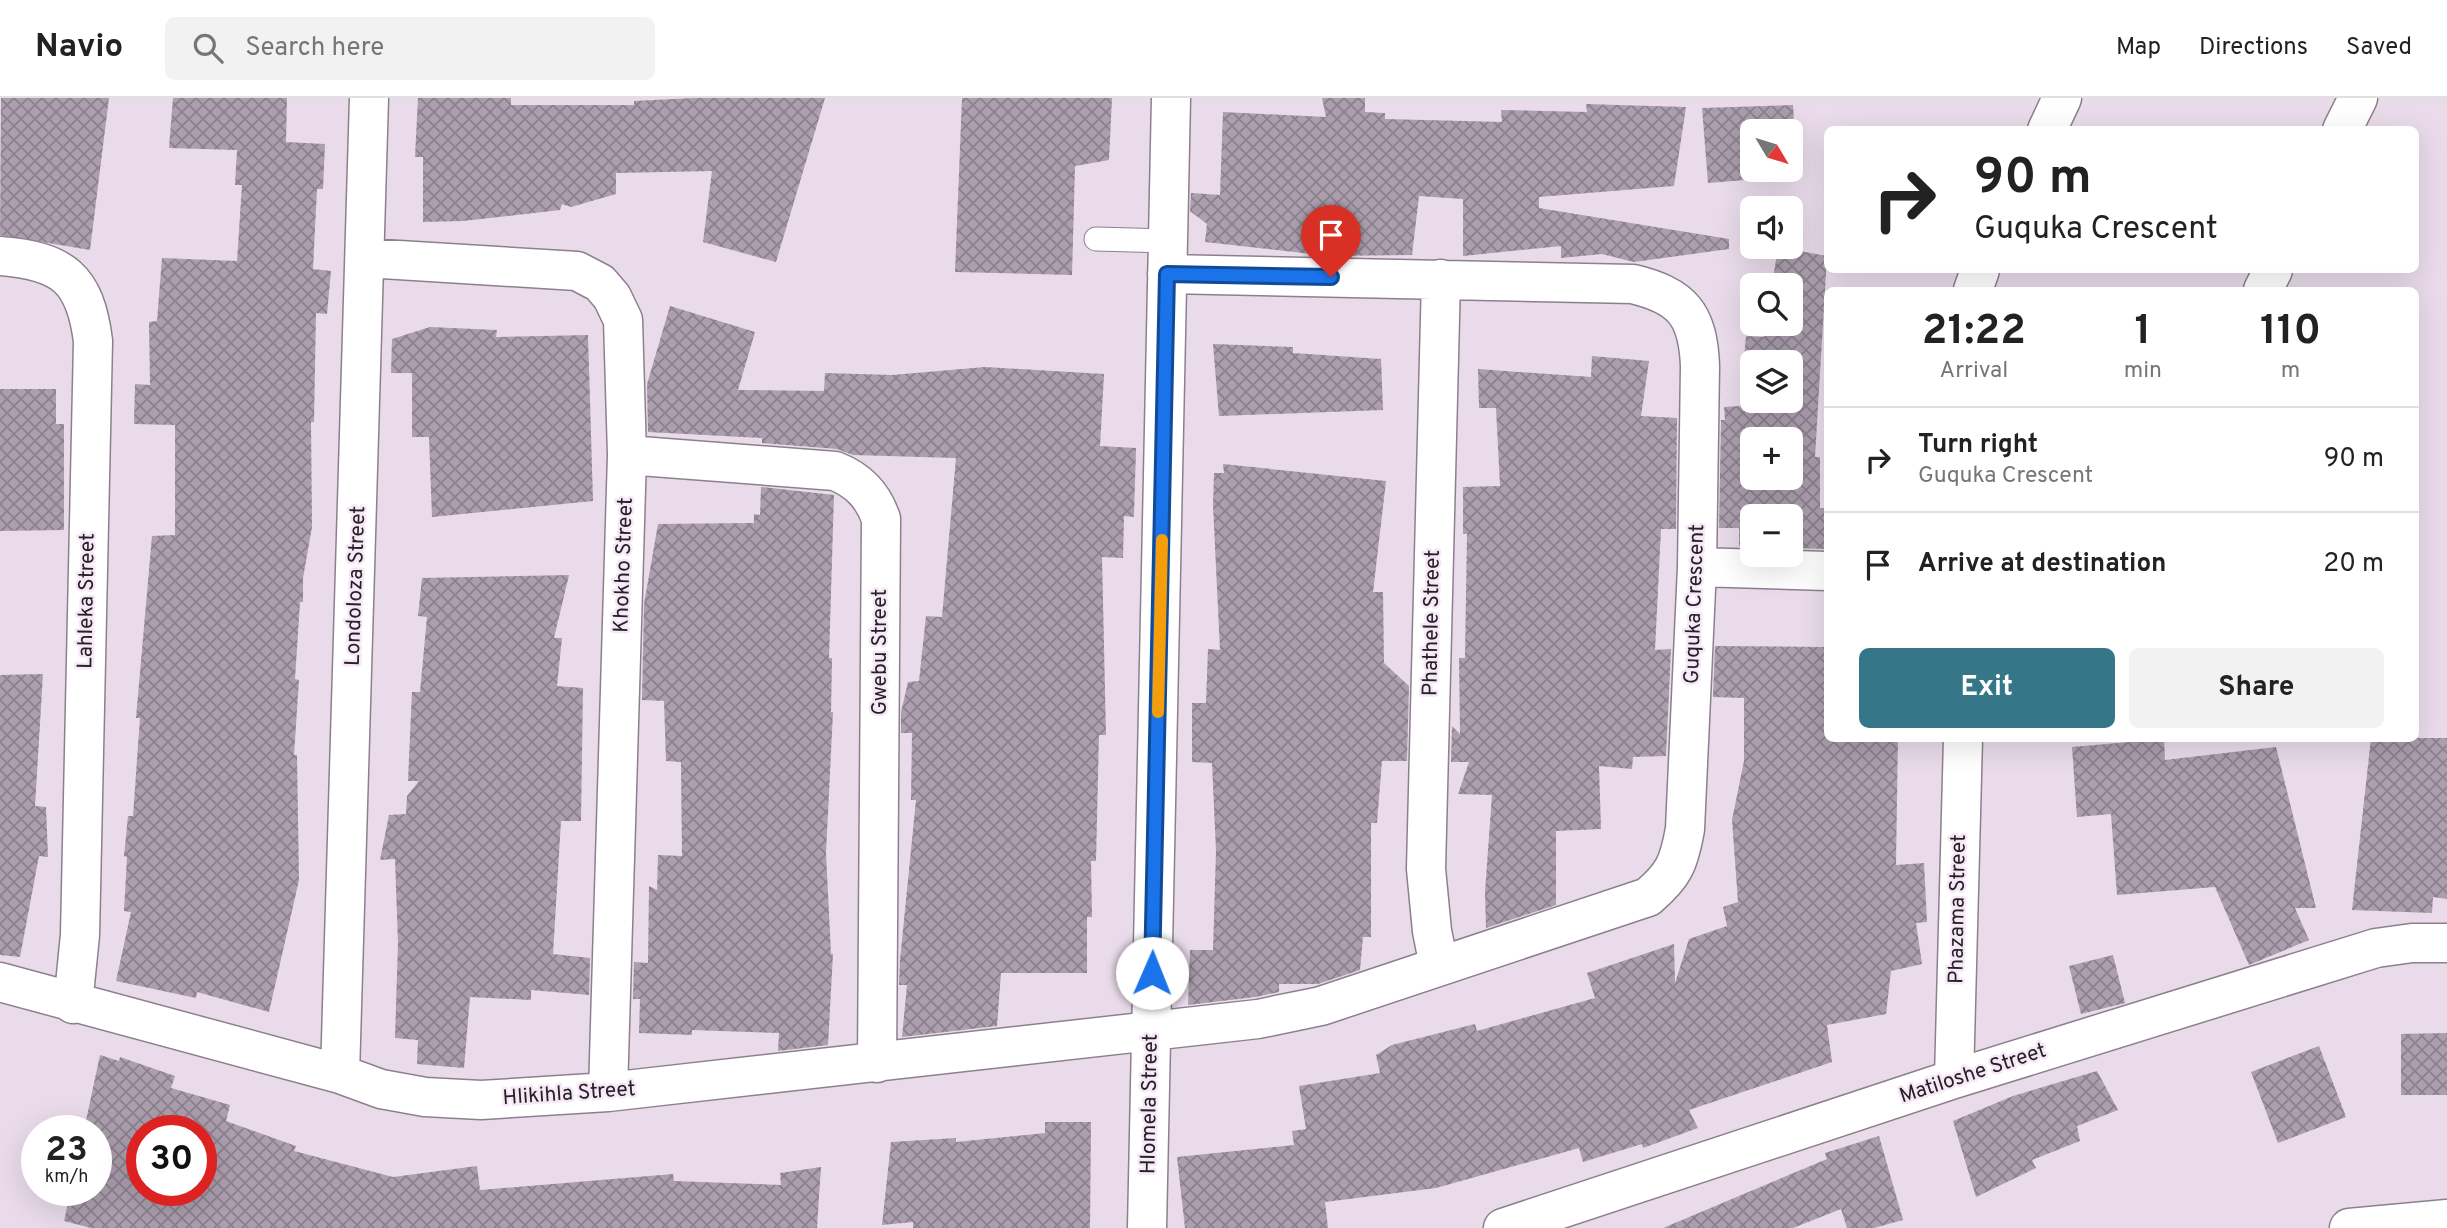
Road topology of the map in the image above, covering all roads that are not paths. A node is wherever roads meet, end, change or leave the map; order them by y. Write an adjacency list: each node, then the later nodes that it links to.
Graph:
1 (369, 98): 10 (street, Londoloza Street)
2 (1171, 98): 9 (street, Hlomela Street)
3 (2062, 98): 5 (street)
4 (2358, 98): 6 (street)
5 (2049, 126)
6 (2344, 126)
7 (1096, 239): 9 (lane)
8 (0, 256): 19 (street, Lahleka Street)
9 (1168, 257): 11 (street, Guquka Crescent); 20 (street, Hlomela Street)
10 (366, 258): 12 (street, Khokho Street); 22 (street, Londoloza Street)
11 (1441, 279): 13 (street, Guquka Crescent); 17 (street, Phathele Street)
12 (627, 455): 21 (street, Gwebu Street); 24 (street, Khokho Street)
13 (1697, 568): 14 (street); 17 (street, Guquka Crescent)
14 (1824, 571)
15 (1963, 742): 23 (street, Phazama Street)
16 (2447, 943): 23 (street, Matiloshe Street)
17 (1439, 966): 20 (street, Guquka Crescent)
18 (0, 982): 19 (street, Hlikihla Street)
19 (74, 1004): 22 (street, Hlikihla Street)
20 (1151, 1029): 21 (street, Hlikihla Street); 26 (street, Hlomela Street)
21 (877, 1063): 24 (street, Hlikihla Street)
22 (340, 1074): 24 (street, Hlikihla Street)
23 (1954, 1079): 27 (street, Matiloshe Street)
24 (608, 1092)
25 (2447, 1219): 28 (street)
26 (1147, 1228)
27 (1503, 1228)
28 (2349, 1228)

